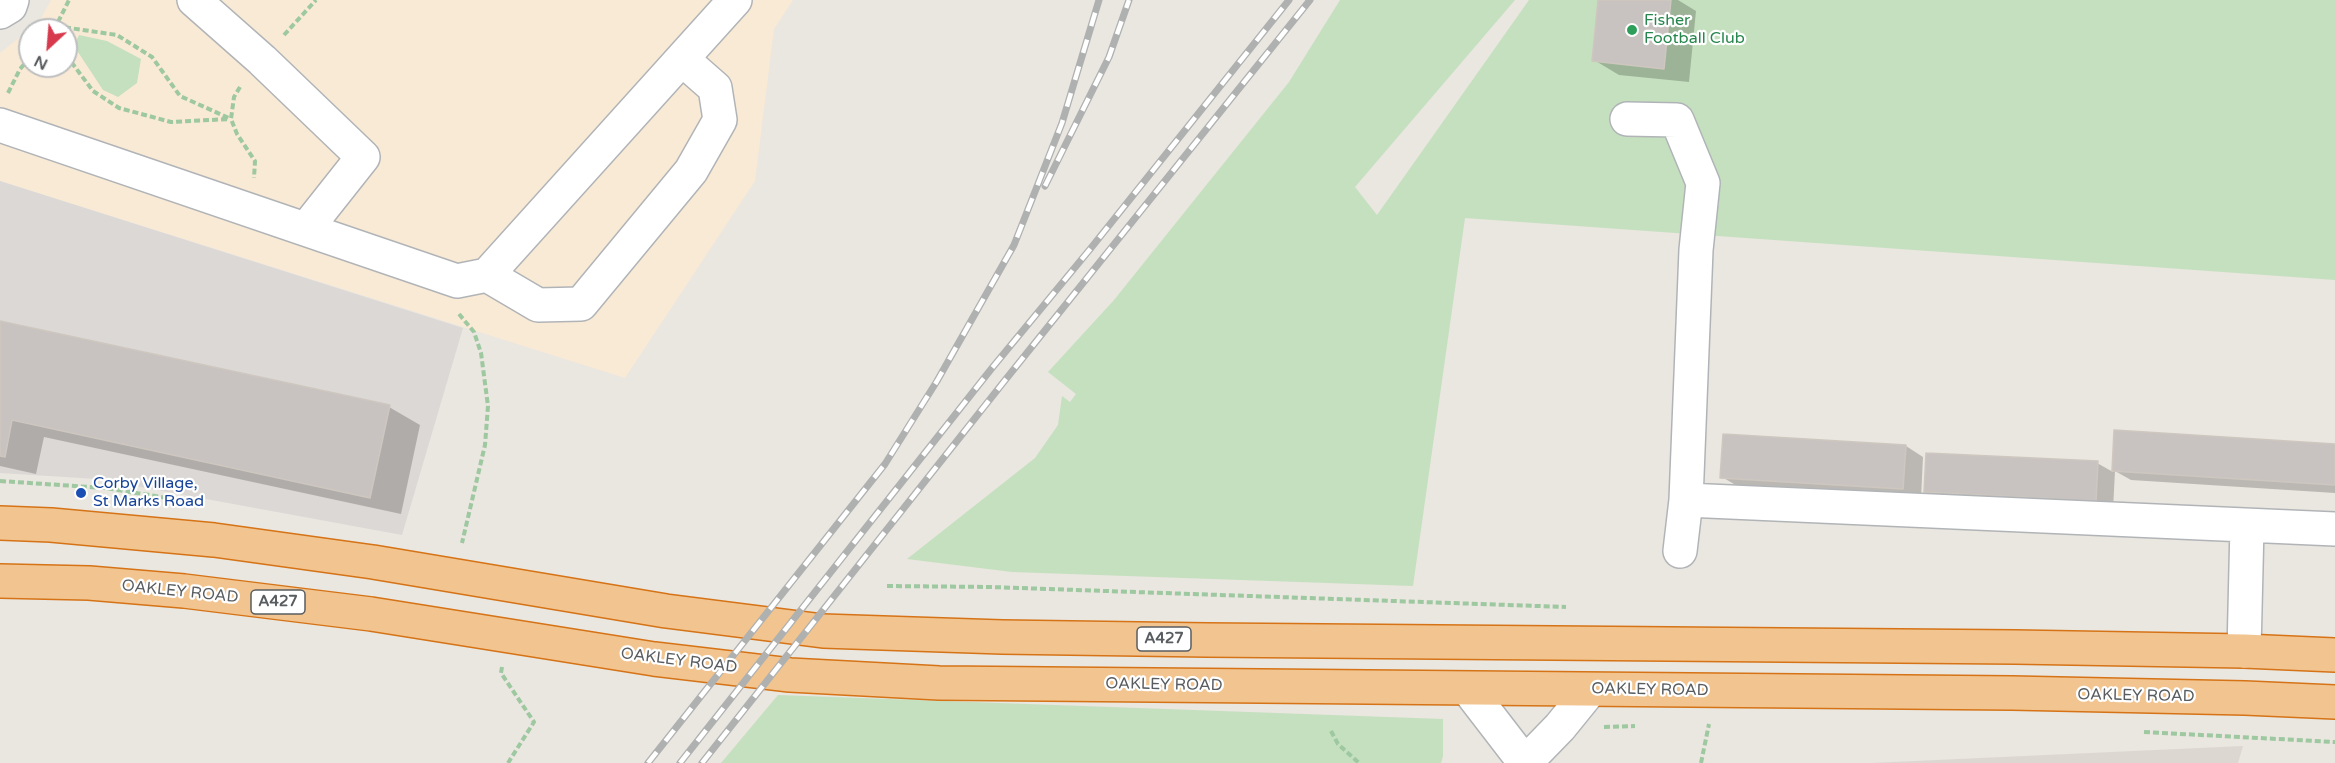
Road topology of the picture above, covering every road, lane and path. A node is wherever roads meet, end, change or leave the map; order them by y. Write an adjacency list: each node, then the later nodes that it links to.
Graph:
1 (12, 0): 5 (street)
2 (69, 0): 6 (path)
3 (194, 0): 13 (street)
4 (735, 0): 8 (street)
5 (0, 12)
6 (60, 18)
7 (78, 31): 9 (path)
8 (682, 59): 14 (street); 14 (street)
9 (78, 71)
10 (18, 74): 11 (path)
11 (3, 112): 13 (street)
12 (1627, 119): 16 (street)
13 (306, 229): 14 (street)
14 (487, 275)
15 (455, 309): 21 (path)
16 (1686, 500): 18 (street); 20 (street)
17 (0, 523): 25 (highway, A427)
18 (2247, 526): 19 (street); 25 (street)
19 (2335, 529)
20 (1680, 551)
21 (460, 552)
22 (0, 581): 28 (highway, OAKLEY ROAD / A427)
23 (887, 586): 24 (path)
24 (1573, 607)
25 (2244, 651): 26 (highway, A427)
26 (2335, 655)
27 (501, 673): 37 (path)
28 (1468, 689): 29 (highway, OAKLEY ROAD / A427); 39 (street)
29 (1590, 690): 30 (highway, OAKLEY ROAD / A427); 39 (street)
30 (2335, 702)
31 (1698, 724): 40 (path)
32 (1641, 726): 33 (path)
33 (1596, 727)
34 (1331, 731): 38 (path)
35 (2133, 732): 36 (path)
36 (2335, 742)
37 (508, 763)
38 (1359, 763)
39 (1525, 763)
40 (1701, 763)

